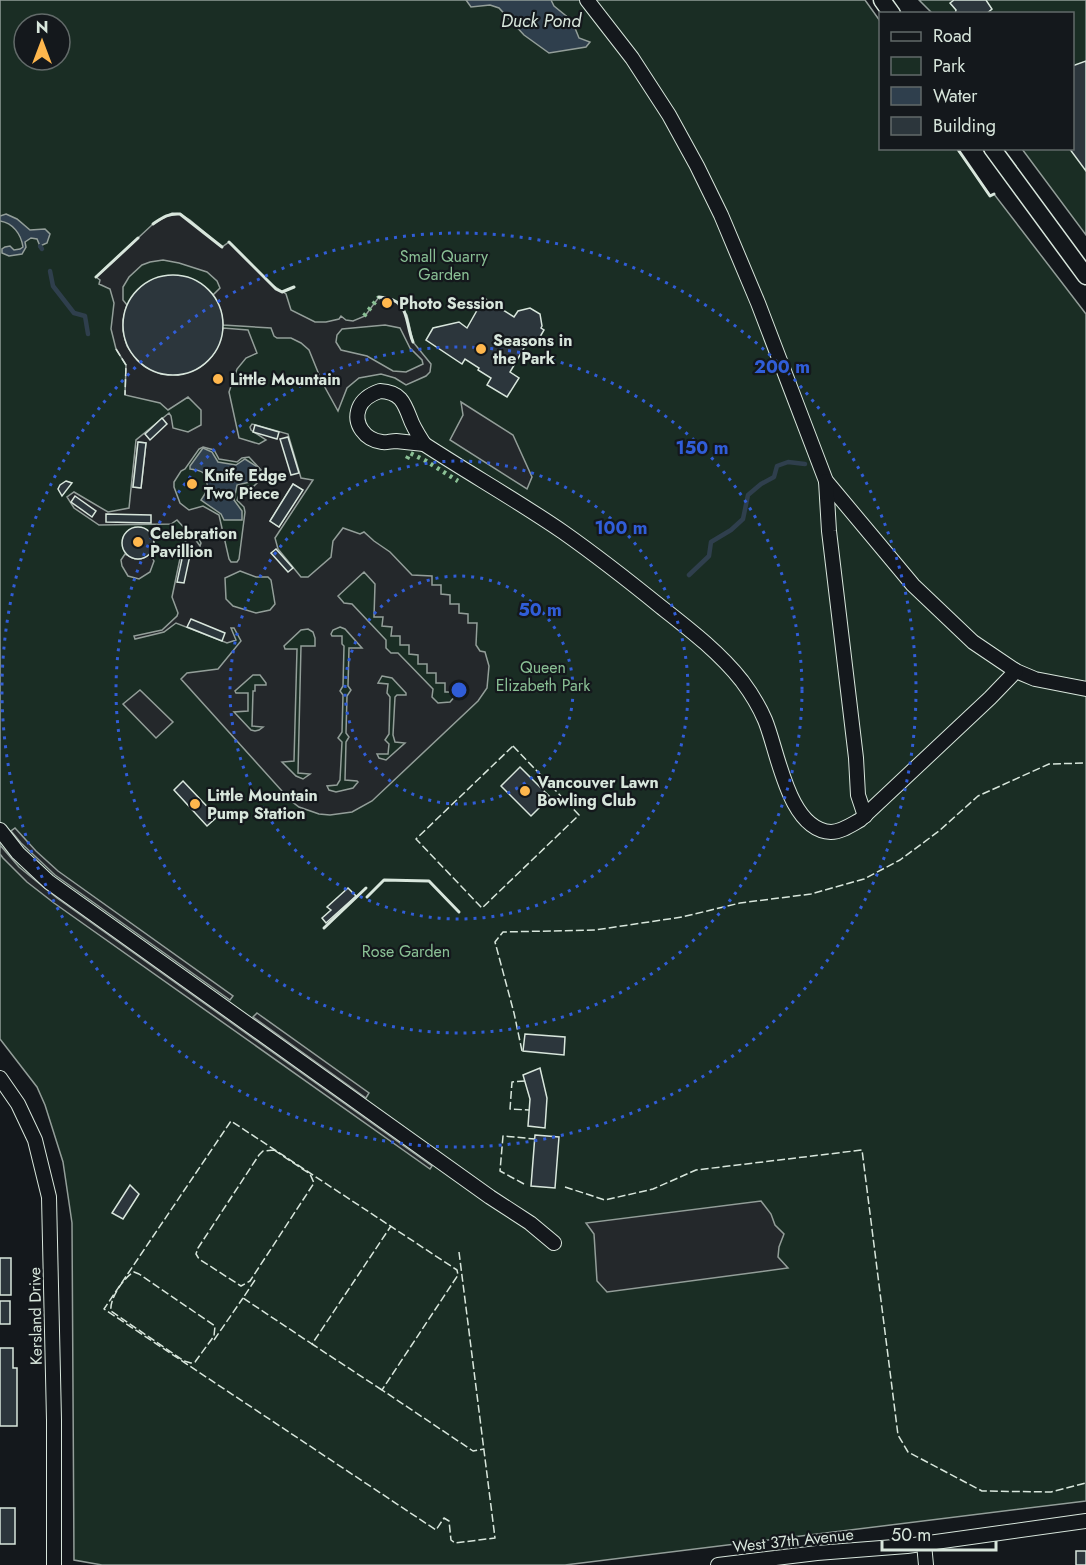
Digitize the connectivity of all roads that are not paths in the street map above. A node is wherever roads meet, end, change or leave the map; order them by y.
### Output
1 (587, 0) edge
2 (993, 150) edge
3 (1086, 276) edge
4 (424, 444) junction
5 (826, 481) junction
6 (1016, 671) junction
7 (1086, 689) edge
8 (865, 816) junction
9 (0, 830) edge
10 (0, 1078) edge
11 (555, 1243) dead end
12 (1086, 1521) edge
13 (924, 1544) junction
14 (54, 1565) edge
15 (718, 1565) edge
16 (926, 1565) edge

1 - 5 street
2 - 3 street
4 - 4 street
4 - 8 street
5 - 6 street
5 - 8 street
6 - 7 street
6 - 8 street
9 - 11 street
10 - 14 street, Kersland Drive
12 - 13 street, West 37th Avenue
13 - 15 street, West 37th Avenue
13 - 16 street

